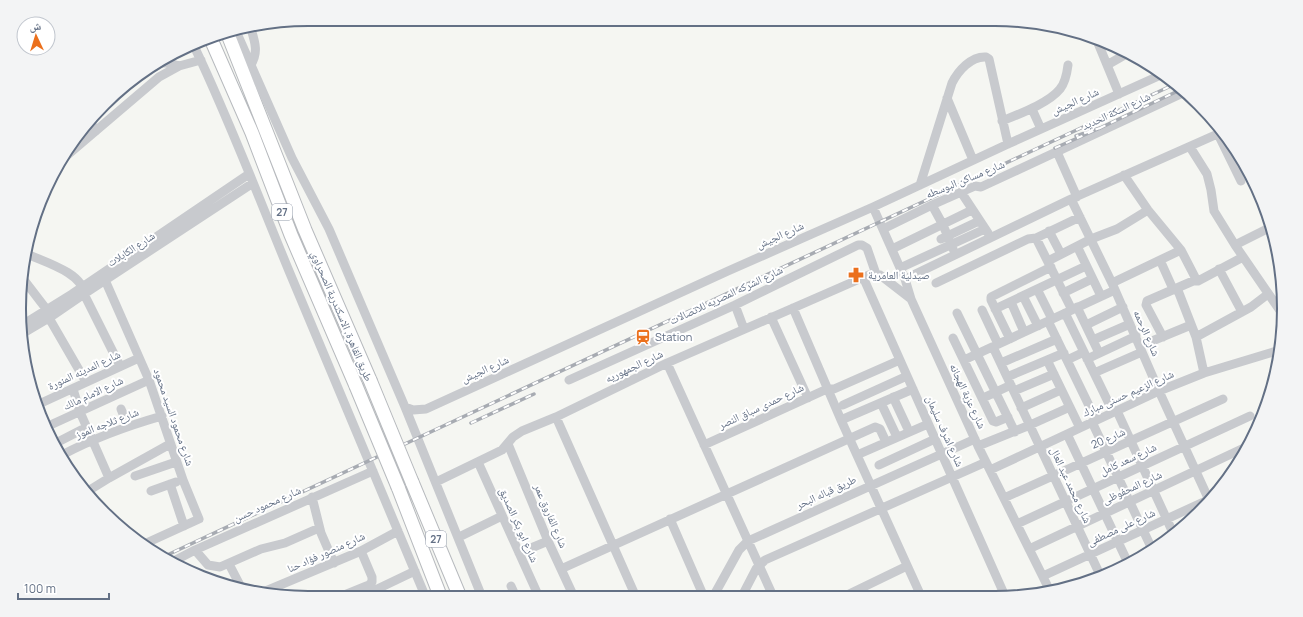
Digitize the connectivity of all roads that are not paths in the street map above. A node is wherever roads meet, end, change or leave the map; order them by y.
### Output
1 (252, 31) edge
2 (238, 35) edge
3 (229, 38) edge
4 (213, 43) edge
5 (1099, 46) edge
6 (196, 50) edge
7 (1122, 57) edge
8 (201, 60) junction
9 (169, 63) edge
10 (1068, 65) dead end
11 (1107, 65) junction
12 (179, 66) junction
13 (250, 66) junction
14 (1156, 77) edge
15 (1119, 94) junction
16 (1179, 95) edge
17 (947, 98) junction
18 (1032, 109) junction
19 (1002, 121) junction
20 (93, 126) edge
21 (1041, 129) junction
22 (96, 131) junction
23 (1217, 134) edge
24 (80, 142) edge
25 (1008, 144) junction
26 (1190, 147) junction
27 (1227, 149) edge
28 (1057, 152) junction
29 (973, 160) junction
30 (249, 174) junction
31 (1124, 175) junction
32 (1241, 181) dead end
33 (253, 183) junction
34 (920, 185) junction
35 (961, 192) junction
36 (1074, 198) junction
37 (932, 205) junction
38 (873, 207) junction
39 (207, 208) junction
40 (972, 210) junction
41 (1148, 210) junction
42 (1080, 217) junction
43 (943, 224) junction
44 (982, 225) junction
45 (883, 229) junction
46 (1049, 231) junction
47 (1266, 231) edge
48 (991, 238) junction
49 (1036, 238) junction
50 (1091, 239) junction
51 (947, 240) junction
52 (1235, 245) junction
53 (1076, 246) junction
54 (969, 248) junction
55 (892, 249) junction
56 (1181, 250) junction
57 (1061, 254) junction
58 (956, 255) junction
59 (31, 256) edge
60 (1243, 257) junction
61 (1160, 260) junction
62 (977, 263) junction
63 (1049, 264) junction
64 (1086, 266) junction
65 (900, 268) junction
66 (1219, 270) junction
67 (876, 274) junction
68 (863, 277) junction
69 (905, 279) junction
70 (1092, 279) junction
71 (105, 280) junction
72 (1057, 280) junction
73 (1197, 281) junction
74 (936, 283) dead end
75 (27, 285) edge
76 (1114, 286) junction
77 (1037, 289) junction
78 (1175, 289) junction
79 (83, 290) junction
80 (1063, 293) junction
81 (1268, 294) junction
82 (1023, 296) junction
83 (1101, 296) junction
84 (911, 299) junction
85 (1010, 302) junction
86 (735, 306) junction
87 (1277, 306) edge
88 (1123, 307) junction
89 (793, 308) junction
90 (996, 309) junction
91 (982, 310) dead end
92 (1071, 310) junction
93 (1242, 312) junction
94 (957, 313) dead end
95 (48, 314) junction
96 (771, 317) junction
97 (1050, 320) junction
98 (26, 323) edge
99 (1130, 324) junction
100 (1086, 325) junction
101 (1191, 325) junction
102 (1038, 326) junction
103 (744, 329) junction
104 (27, 330) edge
105 (1024, 332) junction
106 (1136, 336) junction
107 (1162, 337) junction
108 (1196, 337) junction
109 (953, 338) dead end
110 (1057, 338) junction
111 (1010, 339) junction
112 (1093, 340) junction
113 (996, 345) junction
114 (1141, 349) junction
115 (1099, 353) junction
116 (977, 354) junction
117 (1274, 354) edge
118 (1085, 355) junction
119 (1065, 356) junction
120 (139, 358) junction
121 (900, 360) junction
122 (964, 360) junction
123 (1047, 360) junction
124 (1001, 363) junction
125 (667, 364) junction
126 (120, 366) junction
127 (1204, 373) junction
128 (1054, 374) junction
129 (1094, 374) junction
130 (907, 376) junction
131 (149, 380) junction
132 (569, 380) dead end
133 (86, 382) junction
134 (1011, 385) junction
135 (72, 389) junction
136 (827, 389) junction
137 (913, 389) junction
138 (1061, 390) junction
139 (1159, 391) junction
140 (996, 392) junction
141 (893, 397) junction
142 (808, 398) junction
143 (983, 398) junction
144 (1223, 399) dead end
145 (42, 402) edge
146 (882, 403) junction
147 (843, 405) dead end
148 (405, 407) junction
149 (1070, 407) junction
150 (1021, 408) junction
151 (121, 409) dead end
152 (1115, 411) junction
153 (80, 412) junction
154 (162, 416) junction
155 (1250, 416) dead end
156 (556, 417) junction
157 (1008, 417) junction
158 (841, 420) junction
159 (1094, 421) junction
160 (1173, 422) junction
161 (928, 424) junction
162 (51, 425) edge
163 (1030, 425) junction
164 (128, 426) junction
165 (87, 427) junction
166 (907, 427) dead end
167 (1080, 428) junction
168 (1015, 432) junction
169 (1067, 434) junction
170 (897, 437) junction
171 (849, 438) junction
172 (935, 439) junction
173 (92, 440) junction
174 (59, 441) edge
175 (1131, 441) junction
176 (886, 442) junction
177 (977, 442) junction
178 (170, 444) junction
179 (508, 444) junction
180 (704, 445) junction
181 (1185, 446) junction
182 (1040, 447) junction
183 (1239, 451) edge
184 (1106, 452) junction
185 (66, 453) edge
186 (942, 453) junction
187 (857, 455) junction
188 (176, 462) junction
189 (478, 462) junction
190 (1081, 463) junction
191 (879, 465) dead end
192 (988, 466) junction
193 (1142, 466) junction
194 (373, 471) junction
195 (1196, 471) junction
196 (135, 476) dead end
197 (1053, 476) junction
198 (952, 477) junction
199 (1118, 477) junction
200 (109, 478) junction
201 (183, 480) junction
202 (436, 482) junction
203 (170, 484) junction
204 (870, 485) junction
205 (91, 489) edge
206 (1093, 489) junction
207 (1154, 490) junction
208 (151, 491) dead end
209 (727, 494) junction
210 (1207, 495) edge
211 (312, 497) junction
212 (1004, 498) junction
213 (1065, 502) junction
214 (1129, 502) junction
215 (1196, 506) edge
216 (881, 509) junction
217 (1104, 513) junction
218 (502, 516) junction
219 (670, 519) junction
220 (1167, 519) junction
221 (1017, 524) junction
222 (184, 526) junction
223 (1077, 526) junction
224 (319, 528) junction
225 (1171, 529) edge
226 (1142, 530) junction
227 (398, 531) junction
228 (458, 537) junction
229 (150, 541) edge
230 (548, 541) junction
231 (748, 541) junction
232 (1118, 541) junction
233 (1149, 544) edge
234 (612, 545) junction
235 (1029, 548) junction
236 (195, 550) junction
237 (361, 551) junction
238 (519, 554) junction
239 (1090, 554) junction
240 (1126, 558) edge
241 (178, 559) edge
242 (334, 563) junction
243 (229, 564) junction
244 (758, 565) junction
245 (907, 566) junction
246 (561, 569) junction
247 (415, 571) junction
248 (1098, 571) edge
249 (1043, 576) junction
250 (238, 582) edge
251 (511, 586) dead end
252 (1048, 586) edge
253 (281, 590) edge
254 (354, 591) edge
255 (373, 591) edge
256 (423, 591) edge
257 (438, 591) edge
258 (457, 591) edge
259 (480, 591) edge
260 (513, 591) edge
261 (536, 591) edge
262 (571, 591) edge
263 (633, 591) edge
264 (701, 591) edge
265 (716, 591) edge
266 (745, 591) edge
267 (770, 591) edge
268 (855, 591) edge
269 (919, 591) edge
270 (1003, 591) edge

1 - 13 street
2 - 13 street
3 - 258 highway, طريق القاهرة, الاسكندرية الصحراوي / 27, bridge
4 - 257 highway, طريق القاهرة, الاسكندرية الصحراوي / 27, bridge
5 - 11 street
6 - 8 street
7 - 11 street
8 - 12 street
8 - 30 street
9 - 12 street
10 - 18 street
11 - 15 street
12 - 22 street
13 - 148 street
14 - 15 street, شارع الجيش
15 - 21 street, شارع الجيش
16 - 28 street, شارع السكة الحديد
17 - 19 street
17 - 29 street
17 - 34 street
18 - 19 street
18 - 21 street
19 - 25 street
20 - 22 street
21 - 25 street, شارع الجيش
22 - 24 street
23 - 26 street
25 - 29 street, شارع الجيش
26 - 31 street
26 - 52 street
27 - 32 street
28 - 35 street, شارع مساكن البوسطه
28 - 36 street, شارع الرحمه
29 - 34 street, شارع الجيش
30 - 33 street
30 - 39 street, شارع الكابلات
31 - 36 street
31 - 41 street
33 - 39 street, شارع الكابلات
33 - 194 street
34 - 38 street, شارع الجيش
35 - 37 street, شارع مساكن البوسطه
35 - 40 street
36 - 42 street, شارع الرحمه
36 - 48 street
37 - 43 street
37 - 45 street, شارع مساكن البوسطه
38 - 45 street, شارع عزبة الهجانه
38 - 148 street, شارع الجيش
39 - 71 street, شارع الكابلات
39 - 79 street, شارع الكابلات
40 - 43 street
40 - 44 street
41 - 50 street
41 - 56 street
42 - 46 street
42 - 50 street, شارع الرحمه
43 - 51 street
43 - 55 street
44 - 48 street
44 - 51 street
45 - 55 street, شارع عزبة الهجانه
46 - 49 street
46 - 57 street
47 - 52 street
48 - 54 street
49 - 62 street
49 - 63 street
50 - 53 street
50 - 76 street, شارع الرحمه
51 - 58 street
51 - 65 street
52 - 60 street
53 - 57 street
53 - 64 street
54 - 58 street
54 - 62 street
55 - 65 street, شارع عزبة الهجانه
56 - 61 street
56 - 73 street
57 - 63 street
58 - 69 street
59 - 79 street
60 - 66 street
60 - 81 street
61 - 76 street
61 - 78 street
62 - 74 street
63 - 72 street
63 - 90 street
64 - 70 street
64 - 72 street
65 - 69 street, شارع عزبة الهجانه
66 - 73 street
66 - 93 street
67 - 68 street, شارع الجمهوريه
67 - 84 street
67 - 86 street, شارع الشركه المصريه للاتصالات
68 - 89 street, شارع الجمهوريه
68 - 121 street, شارع اشرف سليمان
69 - 84 street, شارع عزبة الهجانه
70 - 80 street
70 - 83 street
71 - 79 street, شارع الكابلات
71 - 120 street, شارع محمود السيد محمود
72 - 77 street
72 - 80 street
73 - 78 street
75 - 95 street
76 - 83 street
76 - 88 street, شارع الرحمه
77 - 82 street
77 - 97 street
78 - 101 street
78 - 107 street
79 - 95 street, شارع الكابلات
79 - 126 street
80 - 92 street
81 - 87 street
81 - 93 street
82 - 85 street
82 - 102 street
83 - 92 street
84 - 177 street, شارع عزبة الهجانه
85 - 90 street
85 - 105 street
86 - 103 street
86 - 132 street, شارع الشركه المصريه للاتصالات
88 - 99 street, شارع الرحمه
88 - 100 street
89 - 96 street, شارع الجمهوريه
89 - 136 street
90 - 111 street
91 - 113 street, شارع محمد عبد العال
92 - 97 street
92 - 100 street
92 - 118 street
93 - 108 street
94 - 116 street
95 - 98 street, شارع الكابلات
95 - 104 street, شارع الكابلات
95 - 133 street
96 - 103 street, شارع الجمهوريه
96 - 142 street
97 - 102 street
97 - 110 street
99 - 106 street, شارع الرحمه
99 - 112 street
100 - 112 street
101 - 107 street
101 - 108 street
102 - 105 street
103 - 125 street, شارع الجمهوريه
105 - 111 street
106 - 114 street, شارع الرحمه
106 - 115 street
107 - 114 street
108 - 127 street
109 - 122 street
110 - 119 street
110 - 124 street
111 - 113 street
112 - 115 street
113 - 116 street
113 - 124 street, شارع محمد عبد العال
114 - 129 street
114 - 139 street, شارع الرحمه
115 - 118 street
116 - 122 street
116 - 140 street
117 - 127 street, شارع الزعيم حسنى مبارك
118 - 119 street
118 - 129 street
119 - 123 street
119 - 159 street
120 - 126 street, شارع المدينه المنورة
120 - 131 street, شارع محمود السيد محمود
121 - 130 street, شارع اشرف سليمان
121 - 136 street, شارع حمدى سباق النصر
122 - 143 street
123 - 128 street
123 - 134 street
124 - 134 street, شارع محمد عبد العال
125 - 156 street, شارع الجمهوريه
125 - 180 street
126 - 133 street, شارع المدينه المنورة
127 - 139 street, شارع الزعيم حسنى مبارك
128 - 134 street
128 - 138 street
129 - 152 street
130 - 137 street, شارع اشرف سليمان
130 - 147 street
131 - 153 street, شارع الامام مالك
131 - 154 street, شارع محمود السيد محمود
133 - 135 street, شارع المدينه المنورة
134 - 140 street
134 - 150 street, شارع محمد عبد العال
135 - 145 street, شارع المدينه المنورة
135 - 153 street
136 - 142 street, شارع حمدى سباق النصر
136 - 158 street
137 - 141 street
137 - 161 street, شارع اشرف سليمان
138 - 149 street
138 - 150 street
139 - 152 street, شارع الزعيم حسنى مبارك
139 - 160 street, شارع الرحمه
140 - 143 street
140 - 157 street
141 - 146 street
141 - 166 street
142 - 180 street, شارع حمدى سباق النصر
143 - 157 street
144 - 160 street, شارع 20
146 - 158 street
146 - 170 street
148 - 202 street
149 - 163 street, طريق قباله البحر
149 - 167 street
150 - 163 street, شارع محمد عبد العال
151 - 164 street
152 - 159 street, شارع الزعيم حسنى مبارك
152 - 175 street
153 - 162 street, شارع الامام مالك
153 - 165 street
154 - 164 street, شارع ثلاجه الموز
154 - 178 street, شارع محمود السيد محمود
155 - 181 street, شارع سعد كامل
156 - 179 street, شارع الجمهوريه
156 - 234 street
157 - 168 street
158 - 171 street
159 - 167 street, شارع الزعيم حسنى مبارك
159 - 184 street
160 - 175 street, شارع 20
160 - 181 street, شارع الرحمه
161 - 170 street
161 - 172 street, شارع اشرف سليمان
163 - 168 street, طريق قباله البحر
163 - 182 street, شارع محمد عبد العال
164 - 173 street, شارع ثلاجه الموز
165 - 173 street
165 - 174 street
167 - 169 street, شارع الزعيم حسنى مبارك
168 - 177 street, طريق قباله البحر
169 - 182 street, شارع الزعيم حسنى مبارك
169 - 190 street
170 - 176 street
171 - 176 street
171 - 187 street
171 - 209 street
172 - 186 street, شارع اشرف سليمان
172 - 191 street
173 - 185 street, شارع ثلاجه الموز
173 - 200 street
175 - 184 street, شارع 20
175 - 193 street
176 - 187 street
177 - 186 street, طريق قباله البحر
177 - 192 street, شارع عزبة الهجانه
178 - 188 street, شارع محمود السيد محمود
178 - 200 street
179 - 189 street, شارع الجمهوريه
179 - 230 street, شارع الفاروق عمر
180 - 209 street
181 - 193 street, شارع سعد كامل
181 - 195 street, شارع الرحمه
182 - 192 street, شارع الزعيم حسنى مبارك
182 - 197 street, شارع محمد عبد العال
183 - 195 street, شارع المحفوظى
184 - 190 street, شارع 20
184 - 199 street
186 - 198 street, شارع اشرف سليمان
186 - 204 street, طريق قباله البحر
187 - 204 street
188 - 196 street
188 - 201 street, شارع محمود السيد محمود
189 - 202 street, شارع الجمهوريه
189 - 218 street, شارع ابو بكر الصديق
190 - 197 street, شارع 20
190 - 206 street
192 - 198 street
192 - 212 street, شارع عزبة الهجانه
193 - 199 street, شارع سعد كامل
193 - 207 street
194 - 211 street, شارع محمود حسن
194 - 227 street
195 - 207 street, شارع المحفوظى
195 - 210 street, شارع الرحمه
197 - 212 street, شارع 20
197 - 213 street, شارع محمد عبد العال
198 - 216 street
198 - 270 street, شارع اشرف سليمان
199 - 206 street, شارع سعد كامل
199 - 214 street
200 - 205 street
201 - 203 street
201 - 222 street, شارع محمود السيد محمود
202 - 228 street
203 - 208 street
203 - 222 street
204 - 216 street
204 - 231 street, طريق قباله البحر
206 - 213 street, شارع سعد كامل
206 - 217 street
207 - 214 street, شارع المحفوظى
207 - 220 street
209 - 219 street
209 - 231 street
211 - 224 street
211 - 236 street, شارع محمود حسن
212 - 221 street, شارع عزبة الهجانه
213 - 221 street, شارع سعد كامل
213 - 223 street, شارع محمد عبد العال
214 - 217 street, شارع المحفوظى
214 - 226 street
215 - 220 street, شارع على مصطفى
216 - 244 street
216 - 245 street
217 - 223 street, شارع المحفوظى
217 - 232 street
218 - 228 street
218 - 238 street, شارع ابو بكر الصديق
219 - 234 street
219 - 264 street
220 - 225 street
220 - 226 street, شارع على مصطفى
221 - 235 street, شارع عزبة الهجانه
222 - 229 street
223 - 235 street, شارع المحفوظى
223 - 239 street, شارع محمد عبد العال
224 - 242 street
224 - 243 street
226 - 232 street, شارع على مصطفى
226 - 233 street
227 - 237 street, شارع منصور فؤاد حنا
227 - 247 street
228 - 259 street
230 - 238 street
230 - 246 street, شارع الفاروق عمر
231 - 244 street
231 - 265 street, طريق قباله البحر
232 - 239 street, شارع على مصطفى
232 - 240 street
234 - 246 street
234 - 263 street
235 - 249 street, شارع عزبة الهجانه
236 - 241 street, شارع محمود حسن
236 - 243 street
237 - 242 street, شارع منصور فؤاد حنا
237 - 254 street
238 - 261 street, شارع ابو بكر الصديق
239 - 248 street, شارع محمد عبد العال
239 - 249 street, شارع على مصطفى
242 - 253 street, شارع منصور فؤاد حنا
243 - 250 street
244 - 266 street
244 - 267 street
245 - 268 street
245 - 269 street
246 - 262 street, شارع الفاروق عمر
247 - 255 street
247 - 256 street
249 - 252 street, شارع عزبة الهجانه
251 - 260 street

